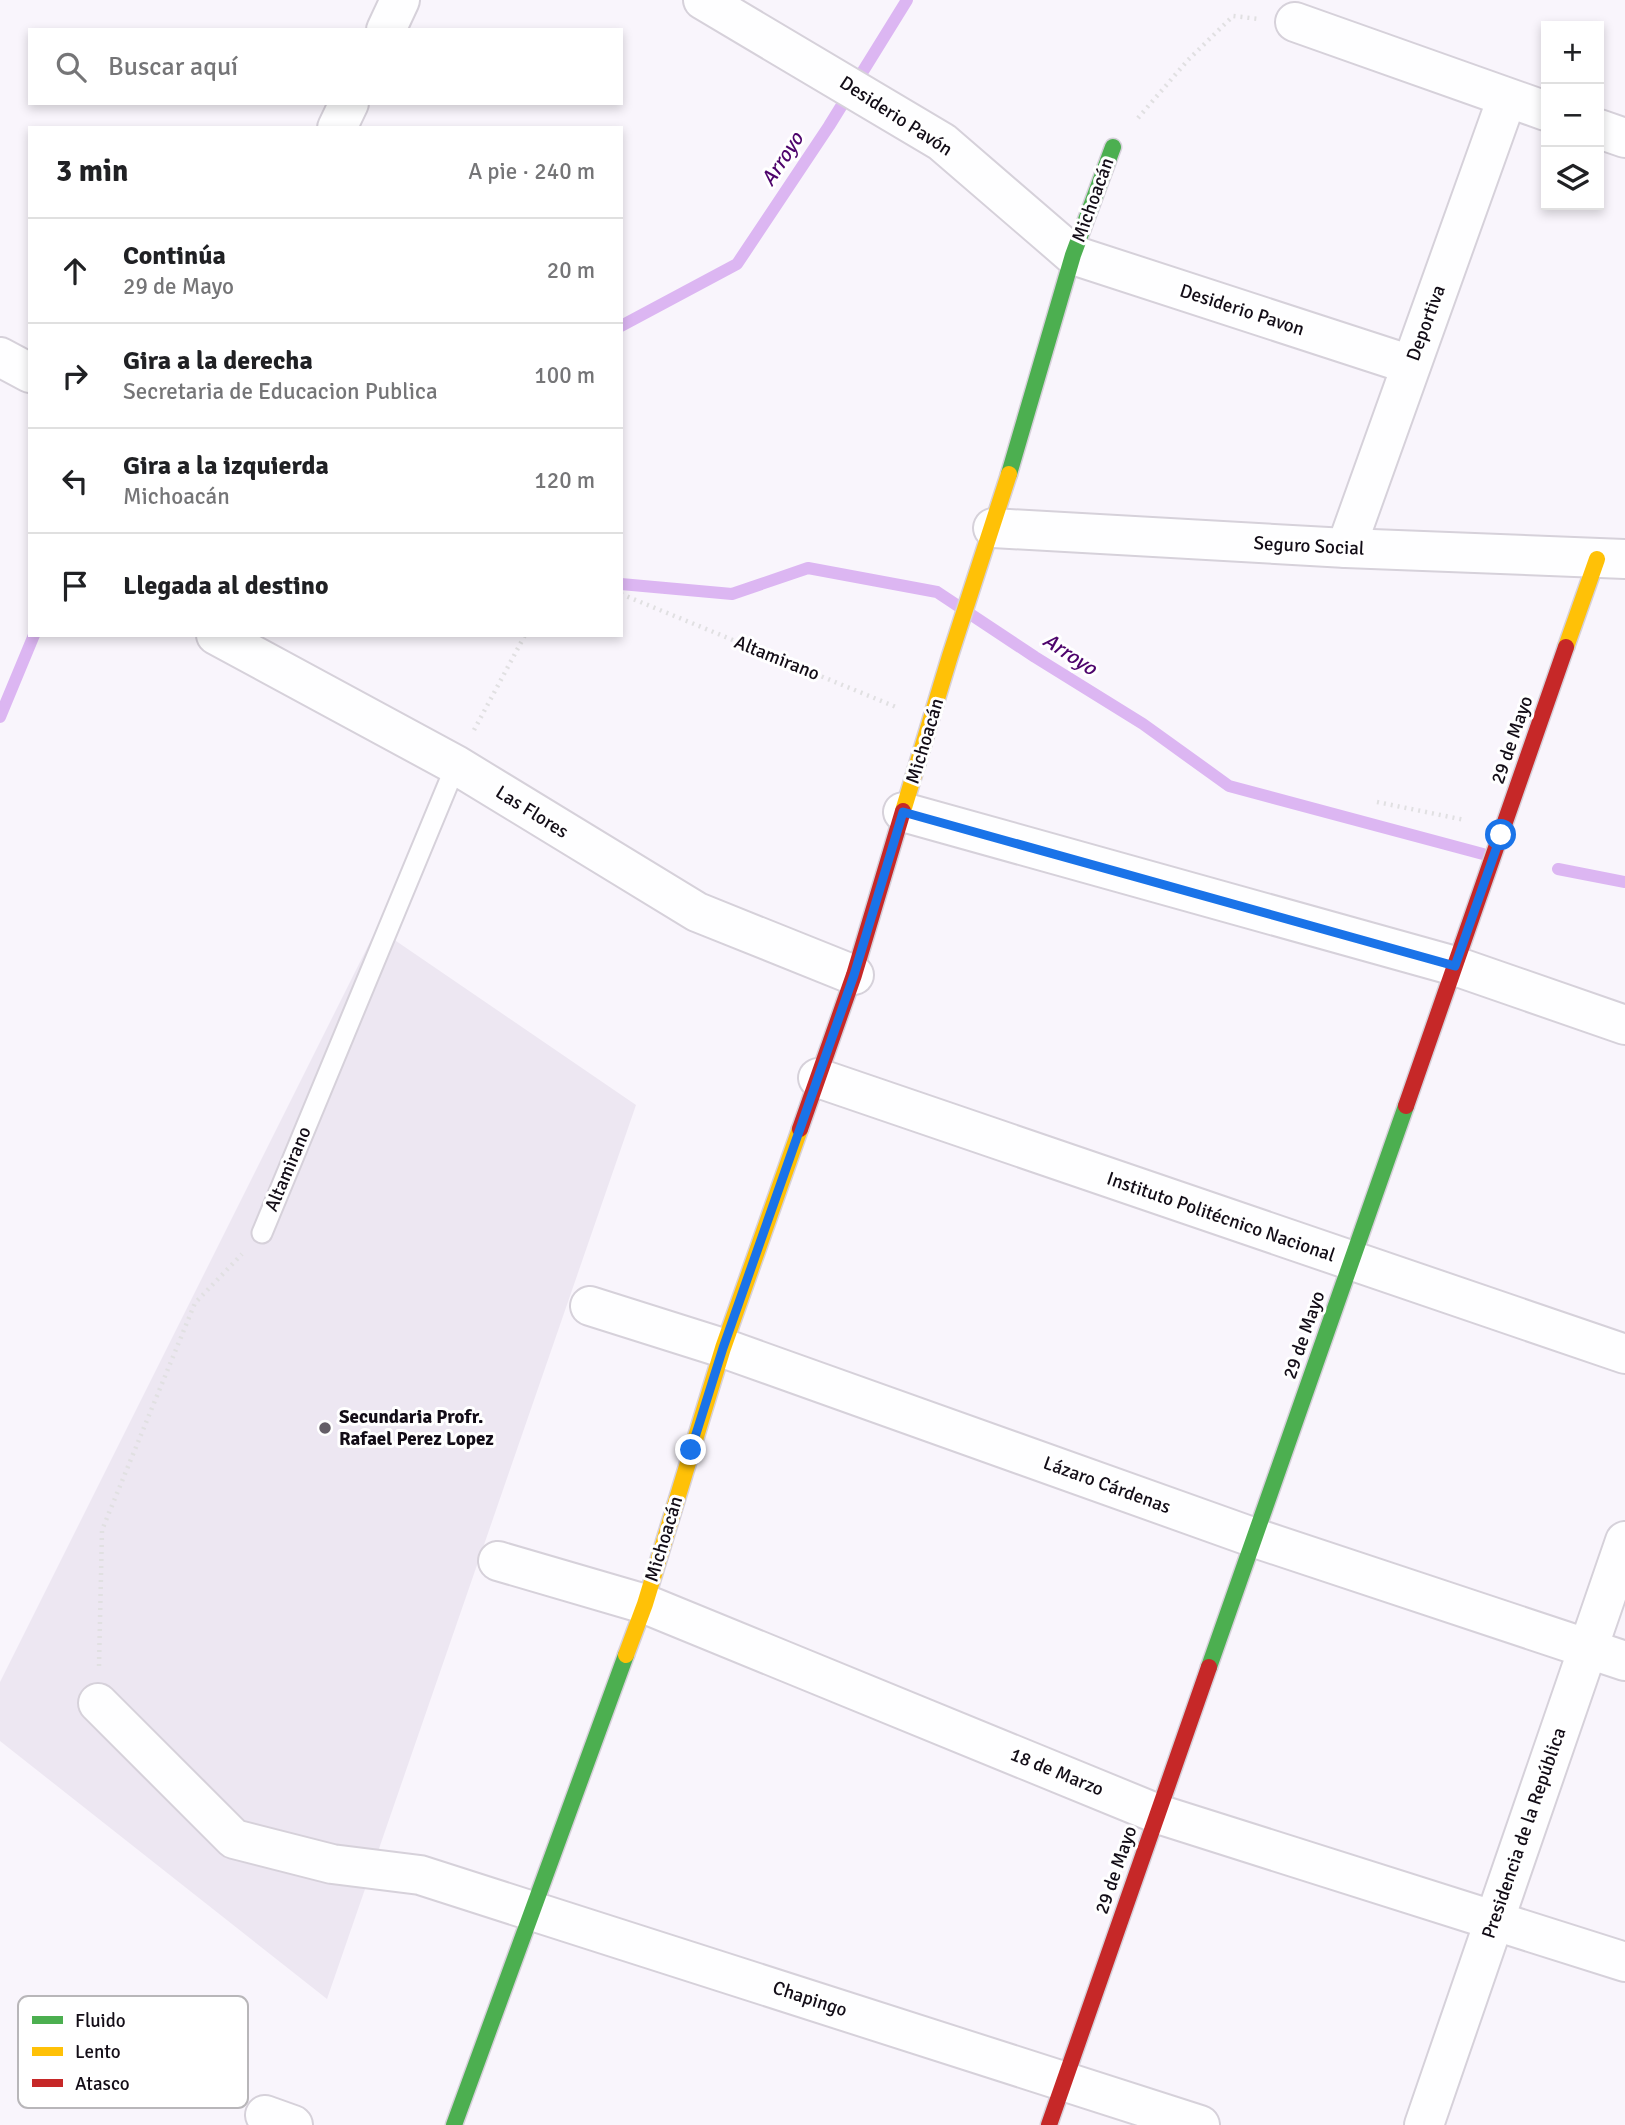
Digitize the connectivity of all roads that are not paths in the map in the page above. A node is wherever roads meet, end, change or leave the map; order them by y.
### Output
1 (400, 0) edge
2 (703, 0) edge
3 (1295, 22) road end
4 (387, 28) edge
5 (1507, 98) junction
6 (348, 105) edge
7 (1541, 109) edge
8 (338, 126) edge
9 (1604, 131) edge
10 (1625, 138) edge
11 (1113, 148) road end
12 (1073, 255) junction
13 (0, 356) edge
14 (1411, 365) junction
15 (28, 372) edge
16 (993, 528) junction
17 (1346, 548) junction
18 (1611, 559) edge
19 (220, 637) edge
20 (456, 765) junction
21 (903, 812) junction
22 (1458, 957) junction
23 (854, 975) junction
24 (1625, 1025) edge
25 (818, 1078) junction
26 (262, 1233) road end
27 (1351, 1262) junction
28 (590, 1306) dead end
29 (723, 1348) junction
30 (1625, 1354) edge
31 (1255, 1538) junction
32 (1625, 1541) edge
33 (498, 1561) dead end
34 (645, 1604) junction
35 (1588, 1648) junction
36 (1625, 1661) edge
37 (98, 1703) road end
38 (1158, 1814) junction
39 (534, 1910) junction
40 (1494, 1920) junction
41 (1625, 1962) edge
42 (1064, 2082) junction
43 (454, 2125) edge
44 (1049, 2125) edge
45 (1200, 2125) edge
46 (1424, 2125) edge

1 - 4 street
2 - 12 street, Desiderio Pavón
3 - 5 street
5 - 7 street
5 - 14 street, Deportiva
6 - 8 street
9 - 10 street
11 - 12 street, Michoacán
12 - 14 street, Desiderio Pavon
12 - 16 street, Michoacán
13 - 15 street
14 - 17 street, Deportiva
16 - 17 street, Seguro Social
16 - 21 street, Michoacán
17 - 18 street, Seguro Social
18 - 22 street, 29 de Mayo
19 - 20 street, Las Flores
20 - 23 street, Las Flores
20 - 26 lane, Altamirano
21 - 22 street
21 - 23 street, Michoacán
22 - 24 street
22 - 27 street, 29 de Mayo
23 - 25 street, Michoacán
25 - 27 street, Instituto Politécnico Nacional
25 - 29 street, Michoacán
27 - 30 street, Instituto Politécnico Nacional
27 - 31 street, 29 de Mayo
28 - 29 street, Lázaro Cárdenas
29 - 31 street, Lázaro Cárdenas
29 - 34 street, Michoacán
31 - 35 street, Lázaro Cárdenas
31 - 38 street, 29 de Mayo
32 - 35 street, Presidencia de la República
33 - 34 street, 18 de Marzo
34 - 38 street, 18 de Marzo
34 - 39 street, Michoacán
35 - 36 street, Lázaro Cárdenas
35 - 40 street, Presidencia de la República
37 - 39 street, Chapingo
38 - 40 street, 18 de Marzo
38 - 42 street, 29 de Mayo
39 - 42 street, Chapingo
39 - 43 street, Michoacán
40 - 41 street, 18 de Marzo
40 - 46 street, Presidencia de la República
42 - 44 street, 29 de Mayo
42 - 45 street, Chapingo

